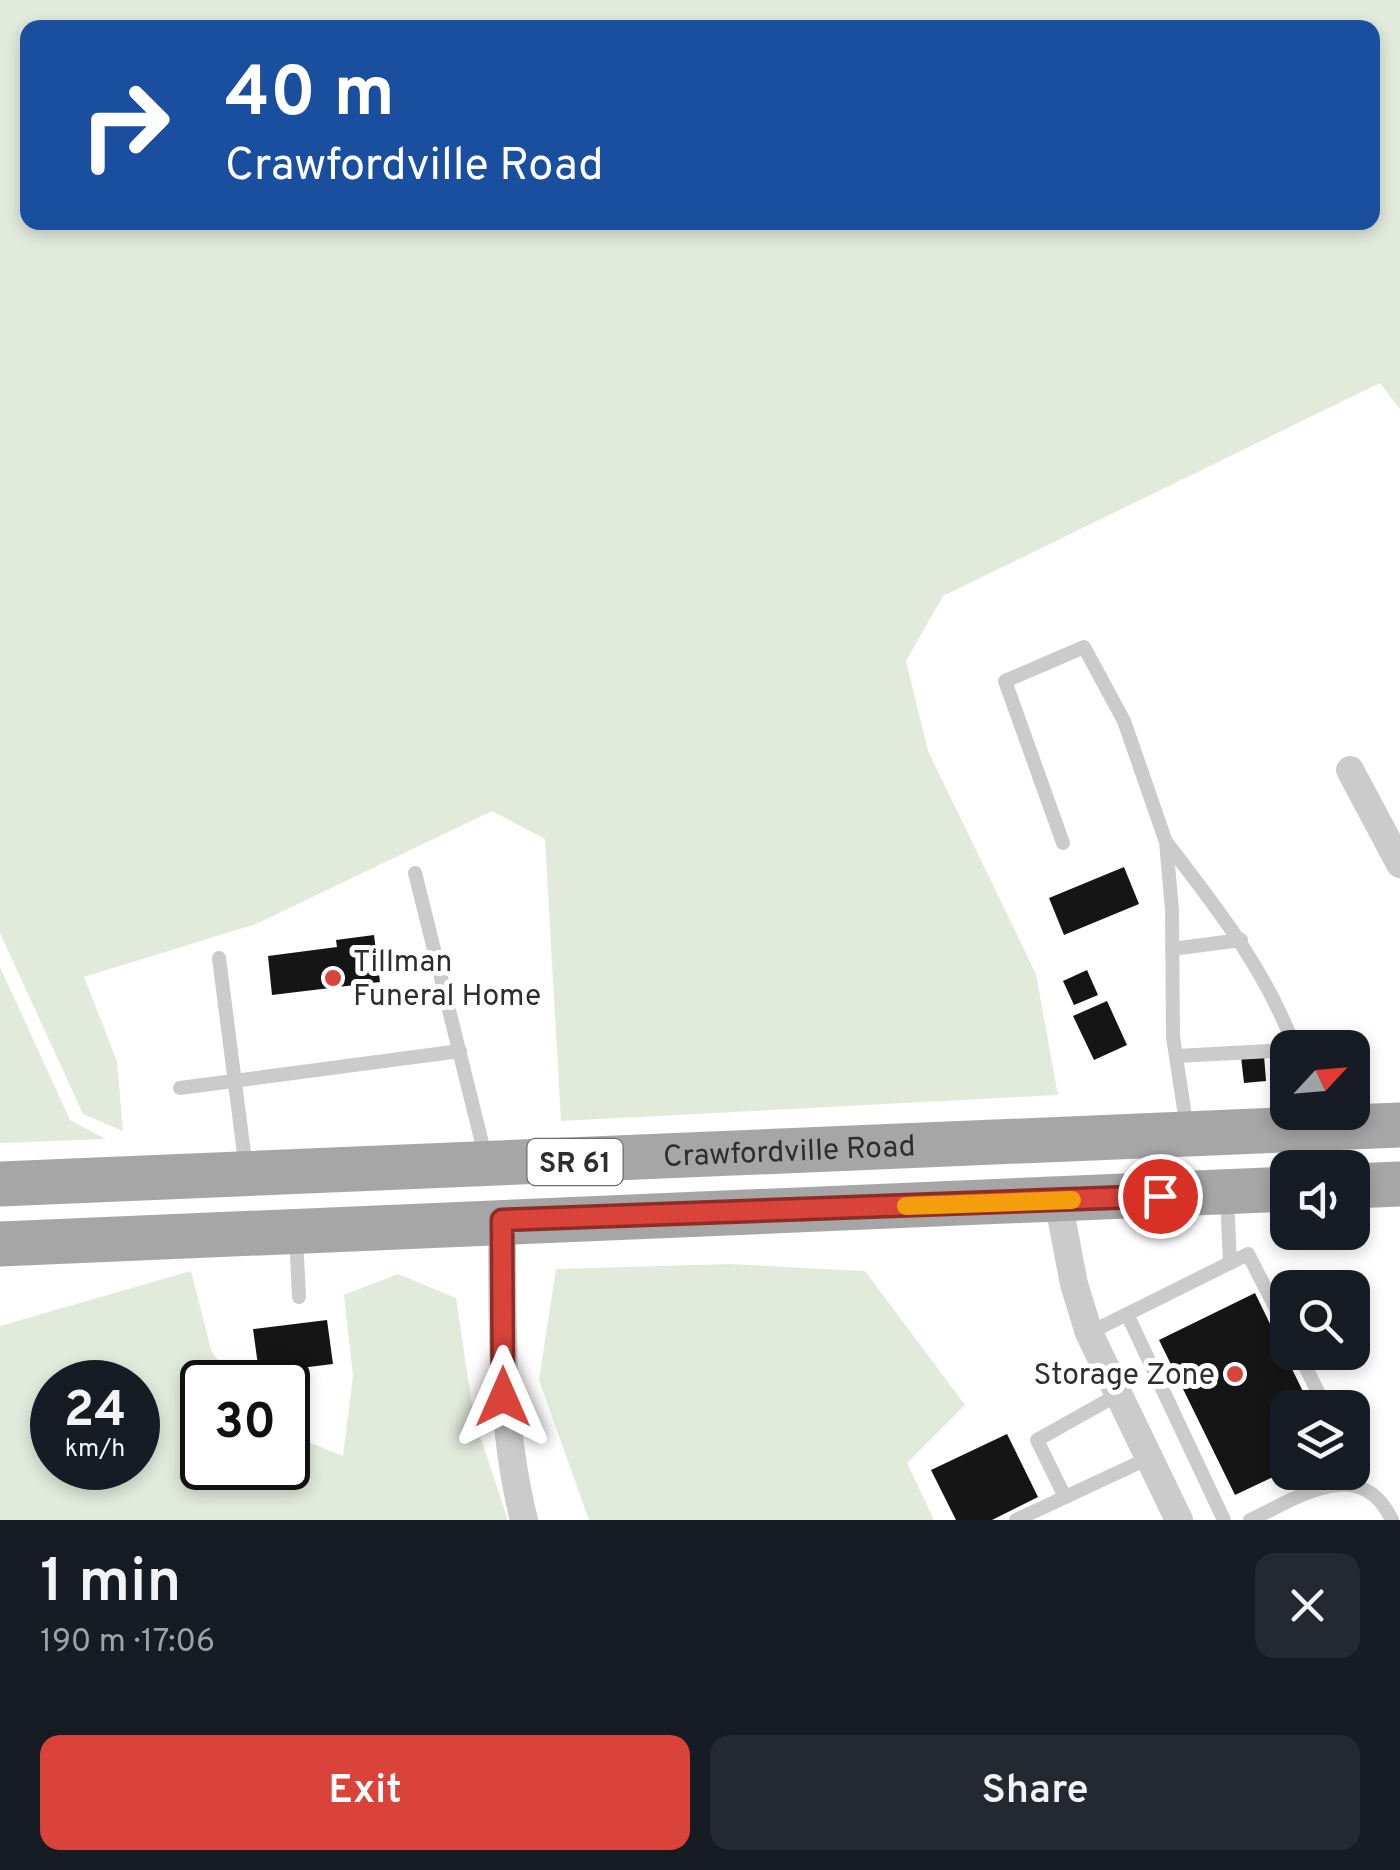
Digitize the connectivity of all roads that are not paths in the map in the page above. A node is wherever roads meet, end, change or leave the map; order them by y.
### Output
1 (1350, 770) dead end
2 (1166, 842) junction
3 (1063, 843) dead end
4 (1400, 864) edge
5 (415, 872) dead end
6 (1242, 940) junction
7 (1172, 949) junction
8 (219, 958) dead end
9 (1286, 1030) edge
10 (1270, 1049) edge
11 (460, 1051) junction
12 (1177, 1056) junction
13 (234, 1081) junction
14 (180, 1088) dead end
15 (1370, 1123) edge
16 (1270, 1125) edge
17 (1400, 1125) edge
18 (1168, 1136) junction
19 (986, 1145) junction
20 (487, 1165) junction
21 (246, 1175) junction
22 (0, 1184) edge
23 (1400, 1184) edge
24 (1370, 1185) edge
25 (1270, 1191) edge
26 (1227, 1192) junction
27 (1058, 1200) junction
28 (502, 1220) junction
29 (296, 1230) junction
30 (0, 1244) edge
31 (1230, 1263) junction
32 (299, 1297) dead end
33 (1270, 1297) edge
34 (1127, 1314) junction
35 (1089, 1333) junction
36 (1118, 1394) junction
37 (1149, 1458) junction
38 (1065, 1497) junction
39 (1276, 1514) edge
40 (524, 1520) edge
41 (1016, 1520) edge
42 (1179, 1520) edge
43 (1224, 1520) edge
44 (1250, 1520) edge
45 (1392, 1520) edge

1 - 4 street
2 - 3 lane
2 - 6 lane
2 - 7 lane
5 - 11 lane
6 - 7 lane
6 - 9 lane
7 - 12 lane
8 - 13 lane
10 - 12 lane
11 - 13 lane
11 - 20 lane
12 - 18 lane
13 - 14 lane
13 - 21 lane
15 - 17 main road, Crawfordville Road / SR 61
16 - 18 main road, Crawfordville Road / SR 61
18 - 19 main road, Crawfordville Road / SR 61
18 - 27 main road
19 - 20 main road, Crawfordville Road / SR 61
19 - 27 main road
20 - 21 main road, Crawfordville Road / SR 61
21 - 22 main road, Crawfordville Road / SR 61
23 - 24 main road
25 - 26 main road, Crawfordville Road / SR 61
26 - 27 main road, Crawfordville Road / SR 61
26 - 31 lane
27 - 28 main road, Crawfordville Road / SR 61
27 - 35 street
28 - 29 main road, Crawfordville Road / SR 61
28 - 40 street
29 - 30 main road, Crawfordville Road / SR 61
29 - 32 lane
31 - 33 lane
31 - 34 lane
34 - 35 lane
34 - 43 lane
35 - 36 street
36 - 37 street
36 - 38 lane
37 - 38 lane
37 - 42 street
38 - 41 lane
39 - 44 lane
39 - 45 lane

